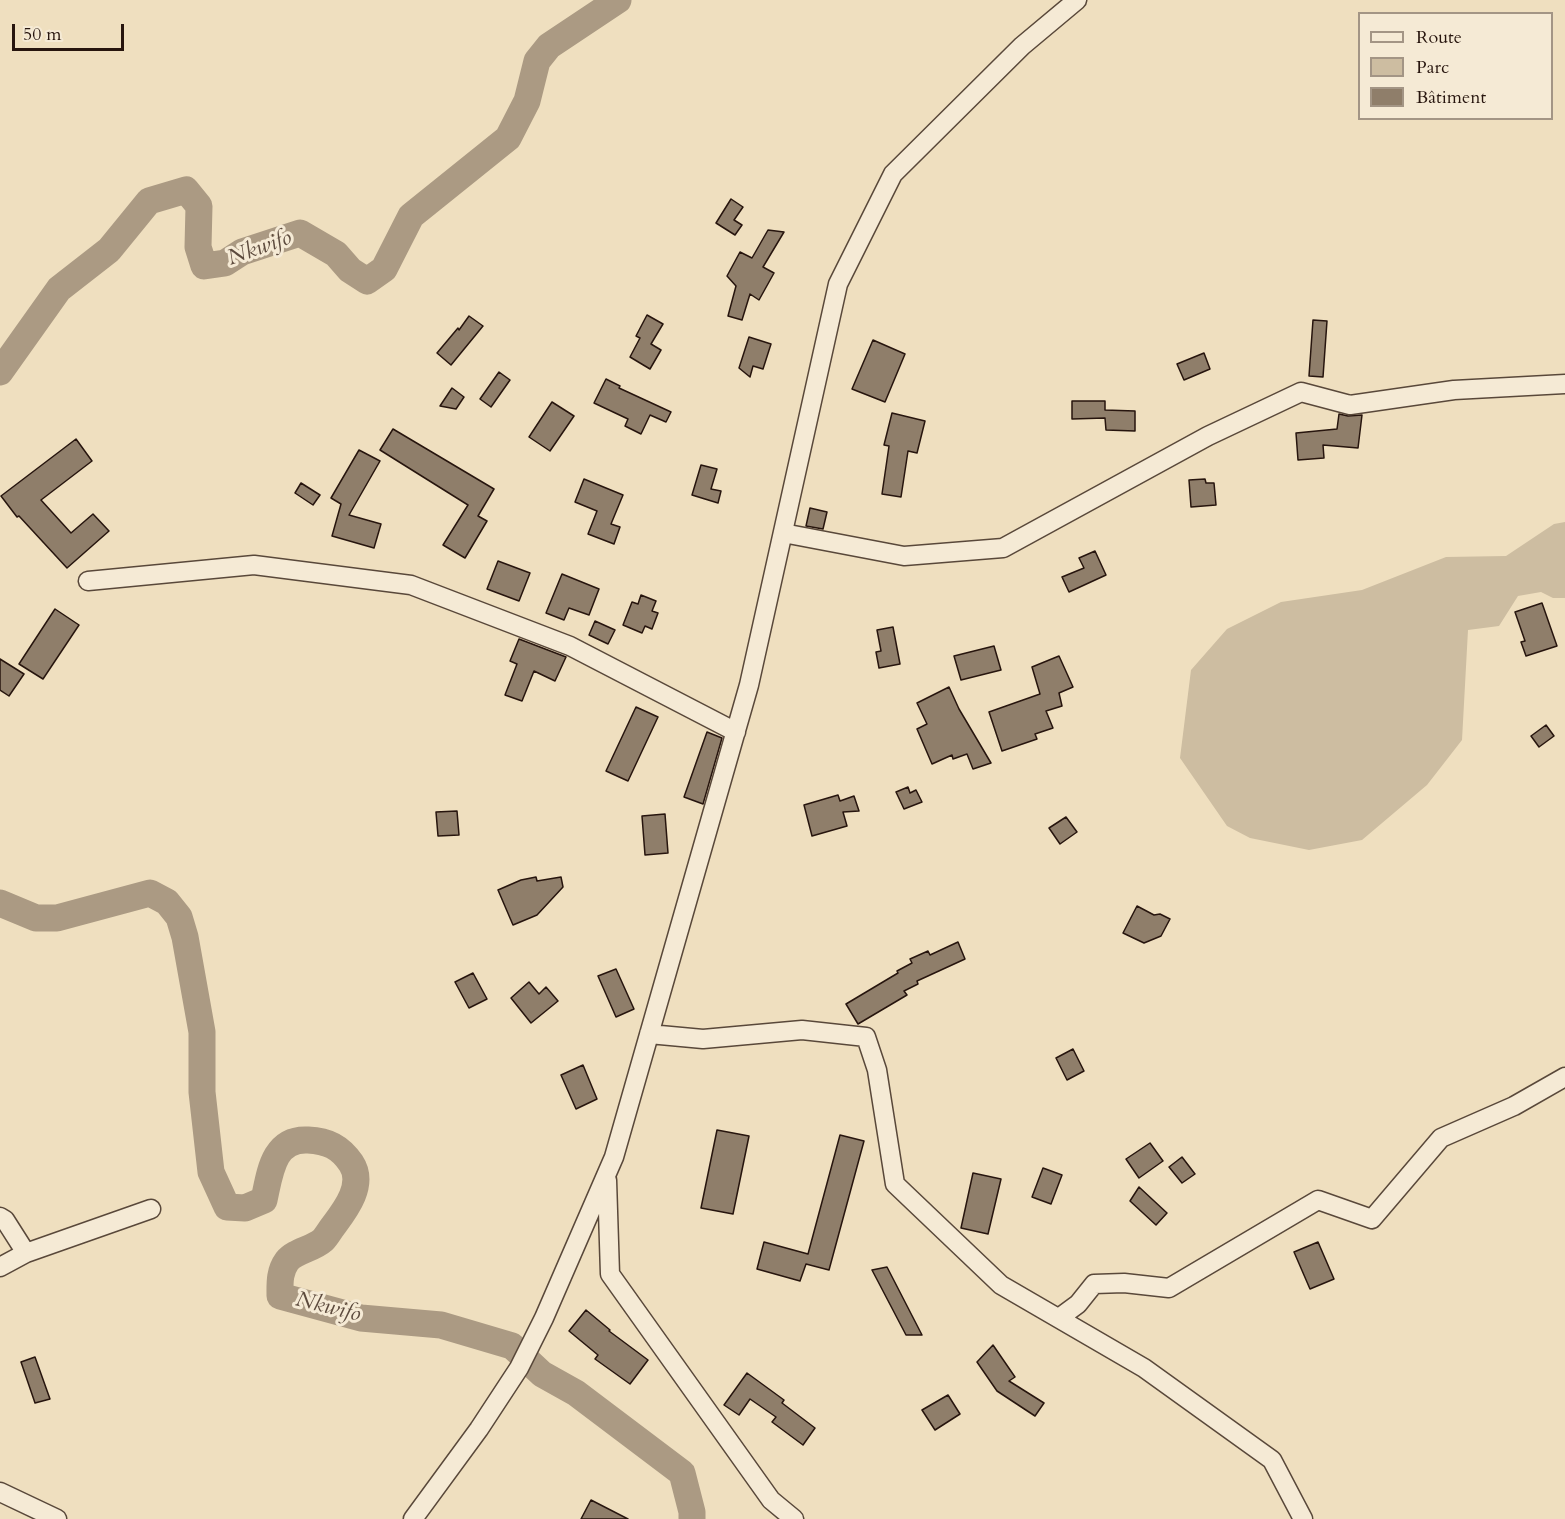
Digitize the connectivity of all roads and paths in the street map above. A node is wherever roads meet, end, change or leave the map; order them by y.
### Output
1 (1077, 0) edge
2 (1565, 384) edge
3 (783, 533) junction
4 (88, 581) dead end
5 (736, 732) junction
6 (649, 1034) junction
7 (1565, 1077) edge
8 (606, 1175) junction
9 (151, 1209) dead end
10 (0, 1217) edge
11 (26, 1253) junction
12 (0, 1267) edge
13 (1059, 1318) junction
14 (0, 1492) edge
15 (57, 1519) edge
16 (413, 1519) edge
17 (794, 1519) edge
18 (1303, 1519) edge

1 - 3 street
2 - 3 street
3 - 5 street
4 - 5 street
5 - 6 street
6 - 8 street
6 - 13 street
7 - 13 street
8 - 16 street
8 - 17 street
9 - 11 street
10 - 11 street
11 - 12 street
13 - 18 street
14 - 15 street

